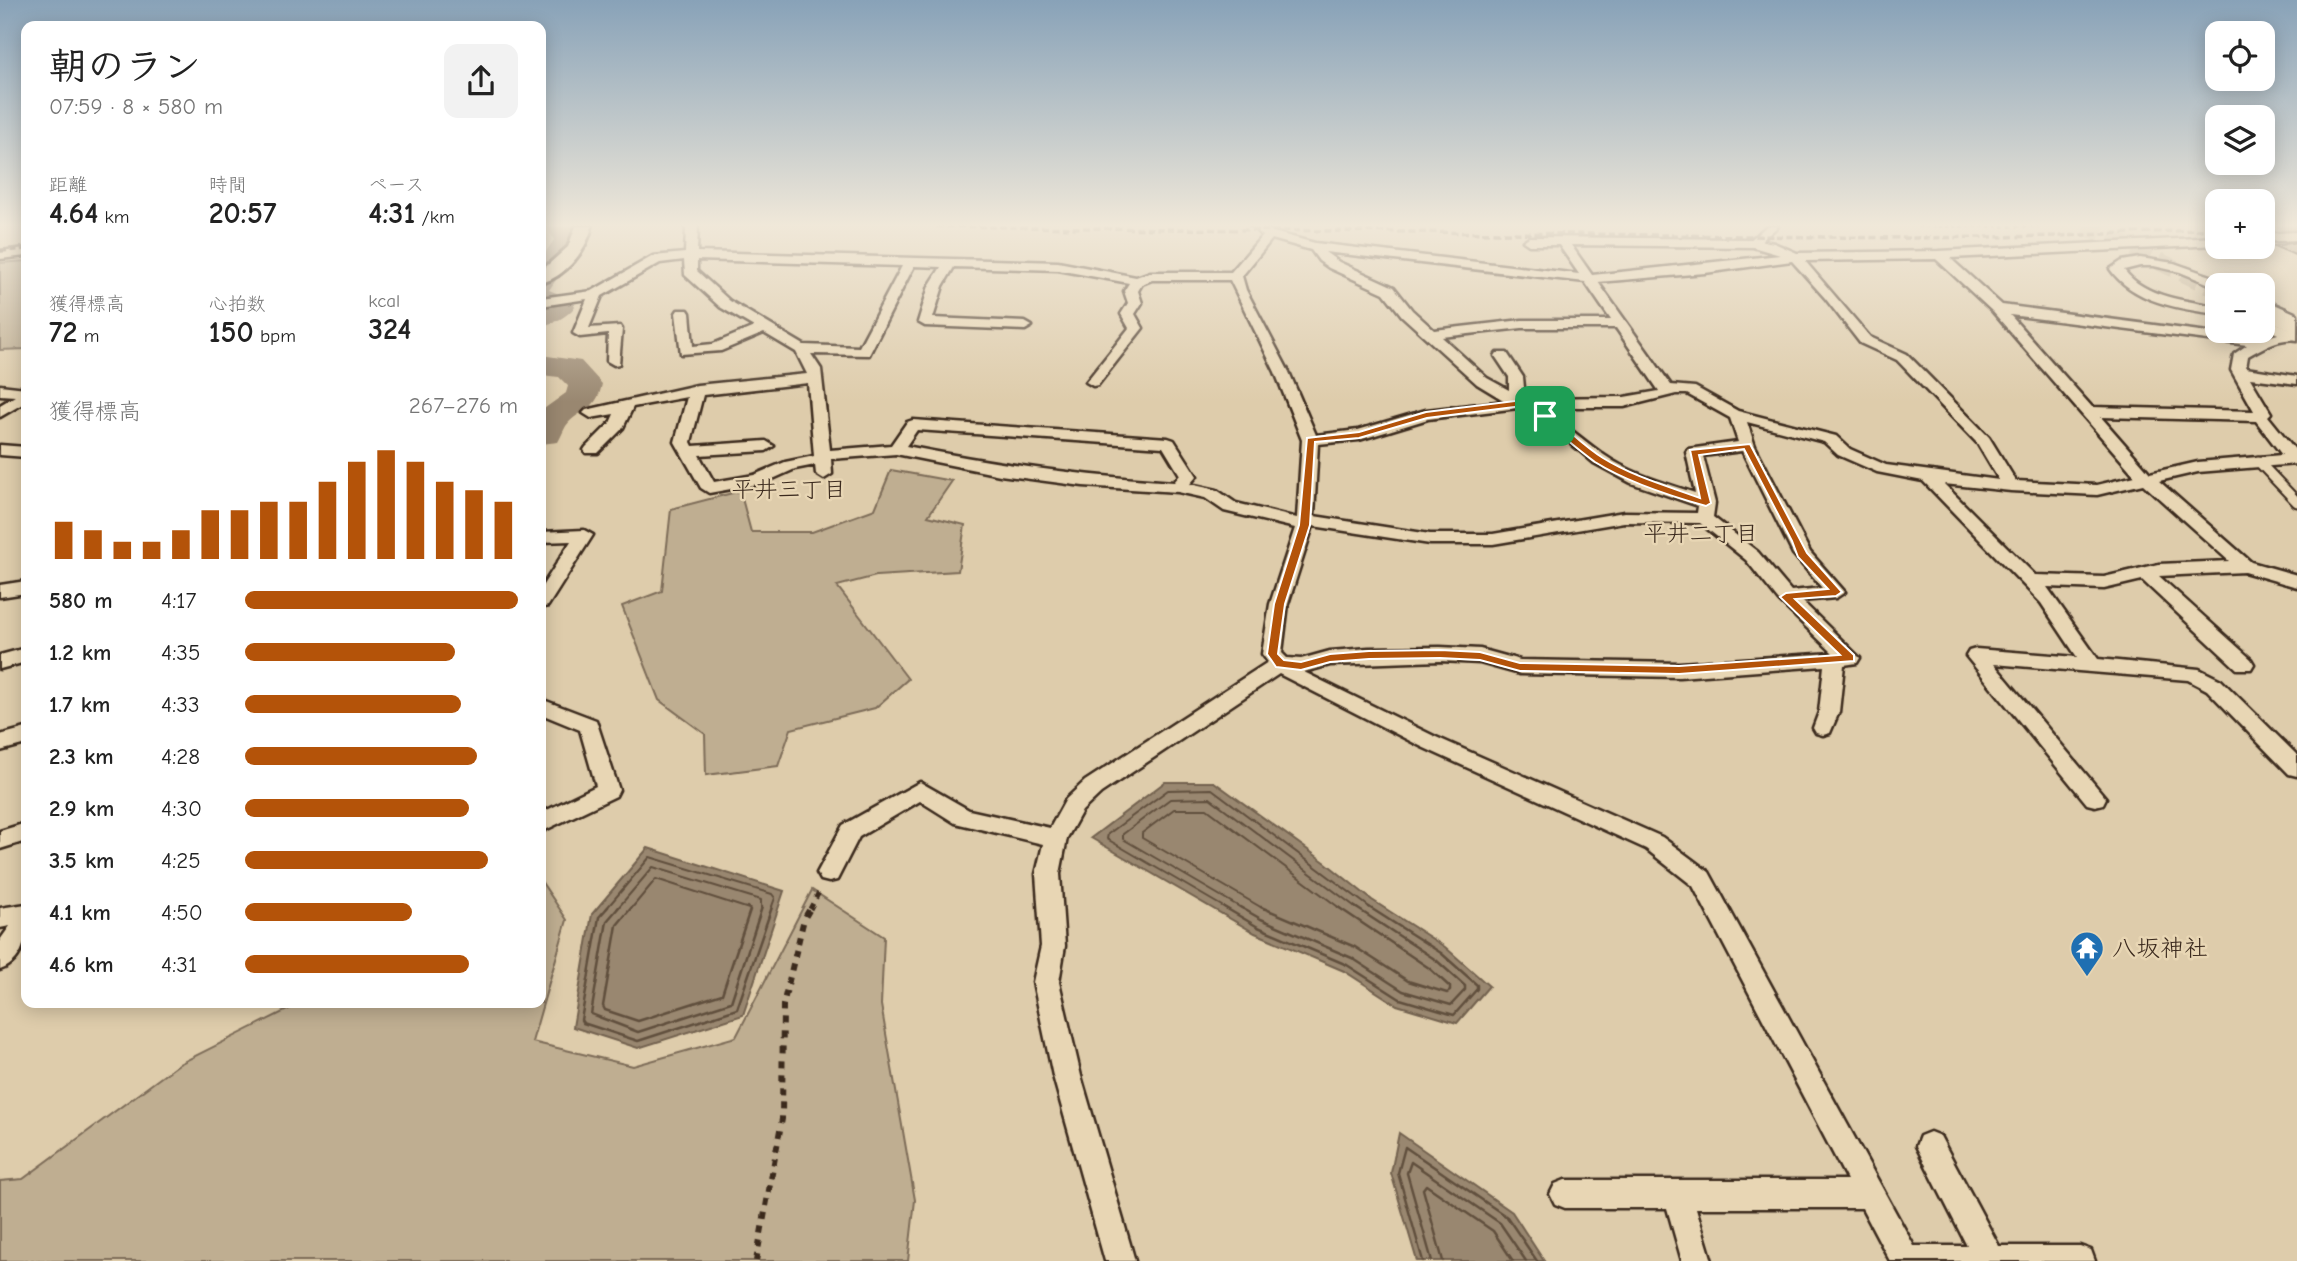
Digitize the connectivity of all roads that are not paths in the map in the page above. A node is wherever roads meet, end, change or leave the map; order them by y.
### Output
1 (612, 285) edge
2 (704, 285) edge
3 (898, 285) edge
4 (937, 285) edge
5 (1135, 285) edge
6 (1238, 285) edge
7 (1378, 285) edge
8 (1594, 285) edge
9 (1820, 285) edge
10 (1972, 285) edge
11 (2135, 285) edge
12 (596, 294) junction
13 (546, 301) edge
14 (2205, 307) edge
15 (1998, 309) junction
16 (683, 313) dead end
17 (2275, 318) edge
18 (1618, 324) junction
19 (1024, 326) dead end
20 (765, 328) junction
21 (2296, 329) edge
22 (1432, 334) junction
23 (2260, 344) junction
24 (801, 349) junction
25 (1502, 356) dead end
26 (614, 361) dead end
27 (2239, 372) junction
28 (815, 378) junction
29 (2297, 380) edge
30 (1093, 382) dead end
31 (1665, 389) junction
32 (0, 390) edge
33 (697, 390) junction
34 (21, 392) edge
35 (21, 397) edge
36 (1520, 401) junction
37 (625, 408) junction
38 (0, 412) edge
39 (592, 412) dead end
40 (2089, 412) junction
41 (1737, 415) junction
42 (2260, 416) junction
43 (1310, 440) junction
44 (766, 446) dead end
45 (1747, 446) junction
46 (896, 449) junction
47 (0, 450) edge
48 (592, 450) dead end
49 (688, 451) junction
50 (21, 452) edge
51 (2295, 458) edge
52 (2259, 461) junction
53 (823, 463) junction
54 (1928, 477) junction
55 (2146, 477) junction
56 (2011, 486) junction
57 (1178, 487) junction
58 (2297, 502) edge
59 (1705, 511) junction
60 (1305, 523) junction
61 (546, 537) edge
62 (2245, 566) junction
63 (2146, 573) junction
64 (2032, 581) junction
65 (2297, 581) edge
66 (21, 588) edge
67 (0, 591) edge
68 (546, 594) edge
69 (1786, 597) junction
70 (21, 656) edge
71 (1835, 659) junction
72 (0, 662) edge
73 (1280, 664) junction
74 (2244, 664) dead end
75 (2092, 665) junction
76 (546, 708) edge
77 (1823, 728) dead end
78 (21, 737) edge
79 (0, 743) edge
80 (2297, 768) edge
81 (2095, 798) dead end
82 (546, 821) edge
83 (21, 834) edge
84 (1056, 838) junction
85 (0, 840) edge
86 (830, 873) road end
87 (21, 915) edge
88 (0, 918) edge
89 (21, 931) edge
90 (0, 959) edge
91 (1930, 1146) dead end
92 (1565, 1194) dead end
93 (1677, 1194) junction
94 (1871, 1194) junction
95 (1120, 1261) edge
96 (1697, 1261) edge
97 (1906, 1261) edge
98 (1991, 1261) edge
99 (2080, 1261) edge

1 - 12 street
2 - 20 street
3 - 24 street
4 - 19 street
5 - 30 street
6 - 43 street
7 - 22 street
8 - 18 street
9 - 56 street
10 - 15 street
11 - 14 street
12 - 13 street
12 - 26 street
15 - 23 street
15 - 40 street
16 - 20 street
17 - 21 street
18 - 22 street
18 - 31 street
20 - 24 street
21 - 23 street
22 - 36 street
23 - 27 street
24 - 28 street
25 - 36 street
27 - 29 street
27 - 42 street
28 - 33 street
28 - 53 street
31 - 36 street
31 - 41 street
32 - 34 street
33 - 37 street
33 - 49 street
35 - 38 street
36 - 43 street
36 - 59 street
37 - 39 street
37 - 48 street
40 - 42 street
40 - 55 street
41 - 45 street
41 - 54 street
42 - 51 street
43 - 60 street
44 - 49 street
45 - 59 street
45 - 69 street
46 - 53 street
46 - 57 street
46 - 57 street
47 - 50 street
49 - 53 street
51 - 52 street
52 - 55 street
52 - 58 lane
54 - 56 street
54 - 64 street
55 - 56 street
55 - 62 street
57 - 60 street
59 - 60 street
59 - 69 street
60 - 73 street
61 - 68 street
62 - 63 street
62 - 65 street
63 - 64 street
63 - 74 street
64 - 75 street
66 - 67 street
69 - 71 street
70 - 72 street
71 - 73 street
71 - 77 street
73 - 84 street
73 - 94 street
75 - 80 street
75 - 81 street
76 - 82 street
78 - 79 street
83 - 85 street
84 - 86 street
84 - 95 street
87 - 88 street
89 - 90 street
91 - 98 street
92 - 93 street
93 - 94 street
93 - 96 street
94 - 97 street
97 - 98 street
98 - 99 street

